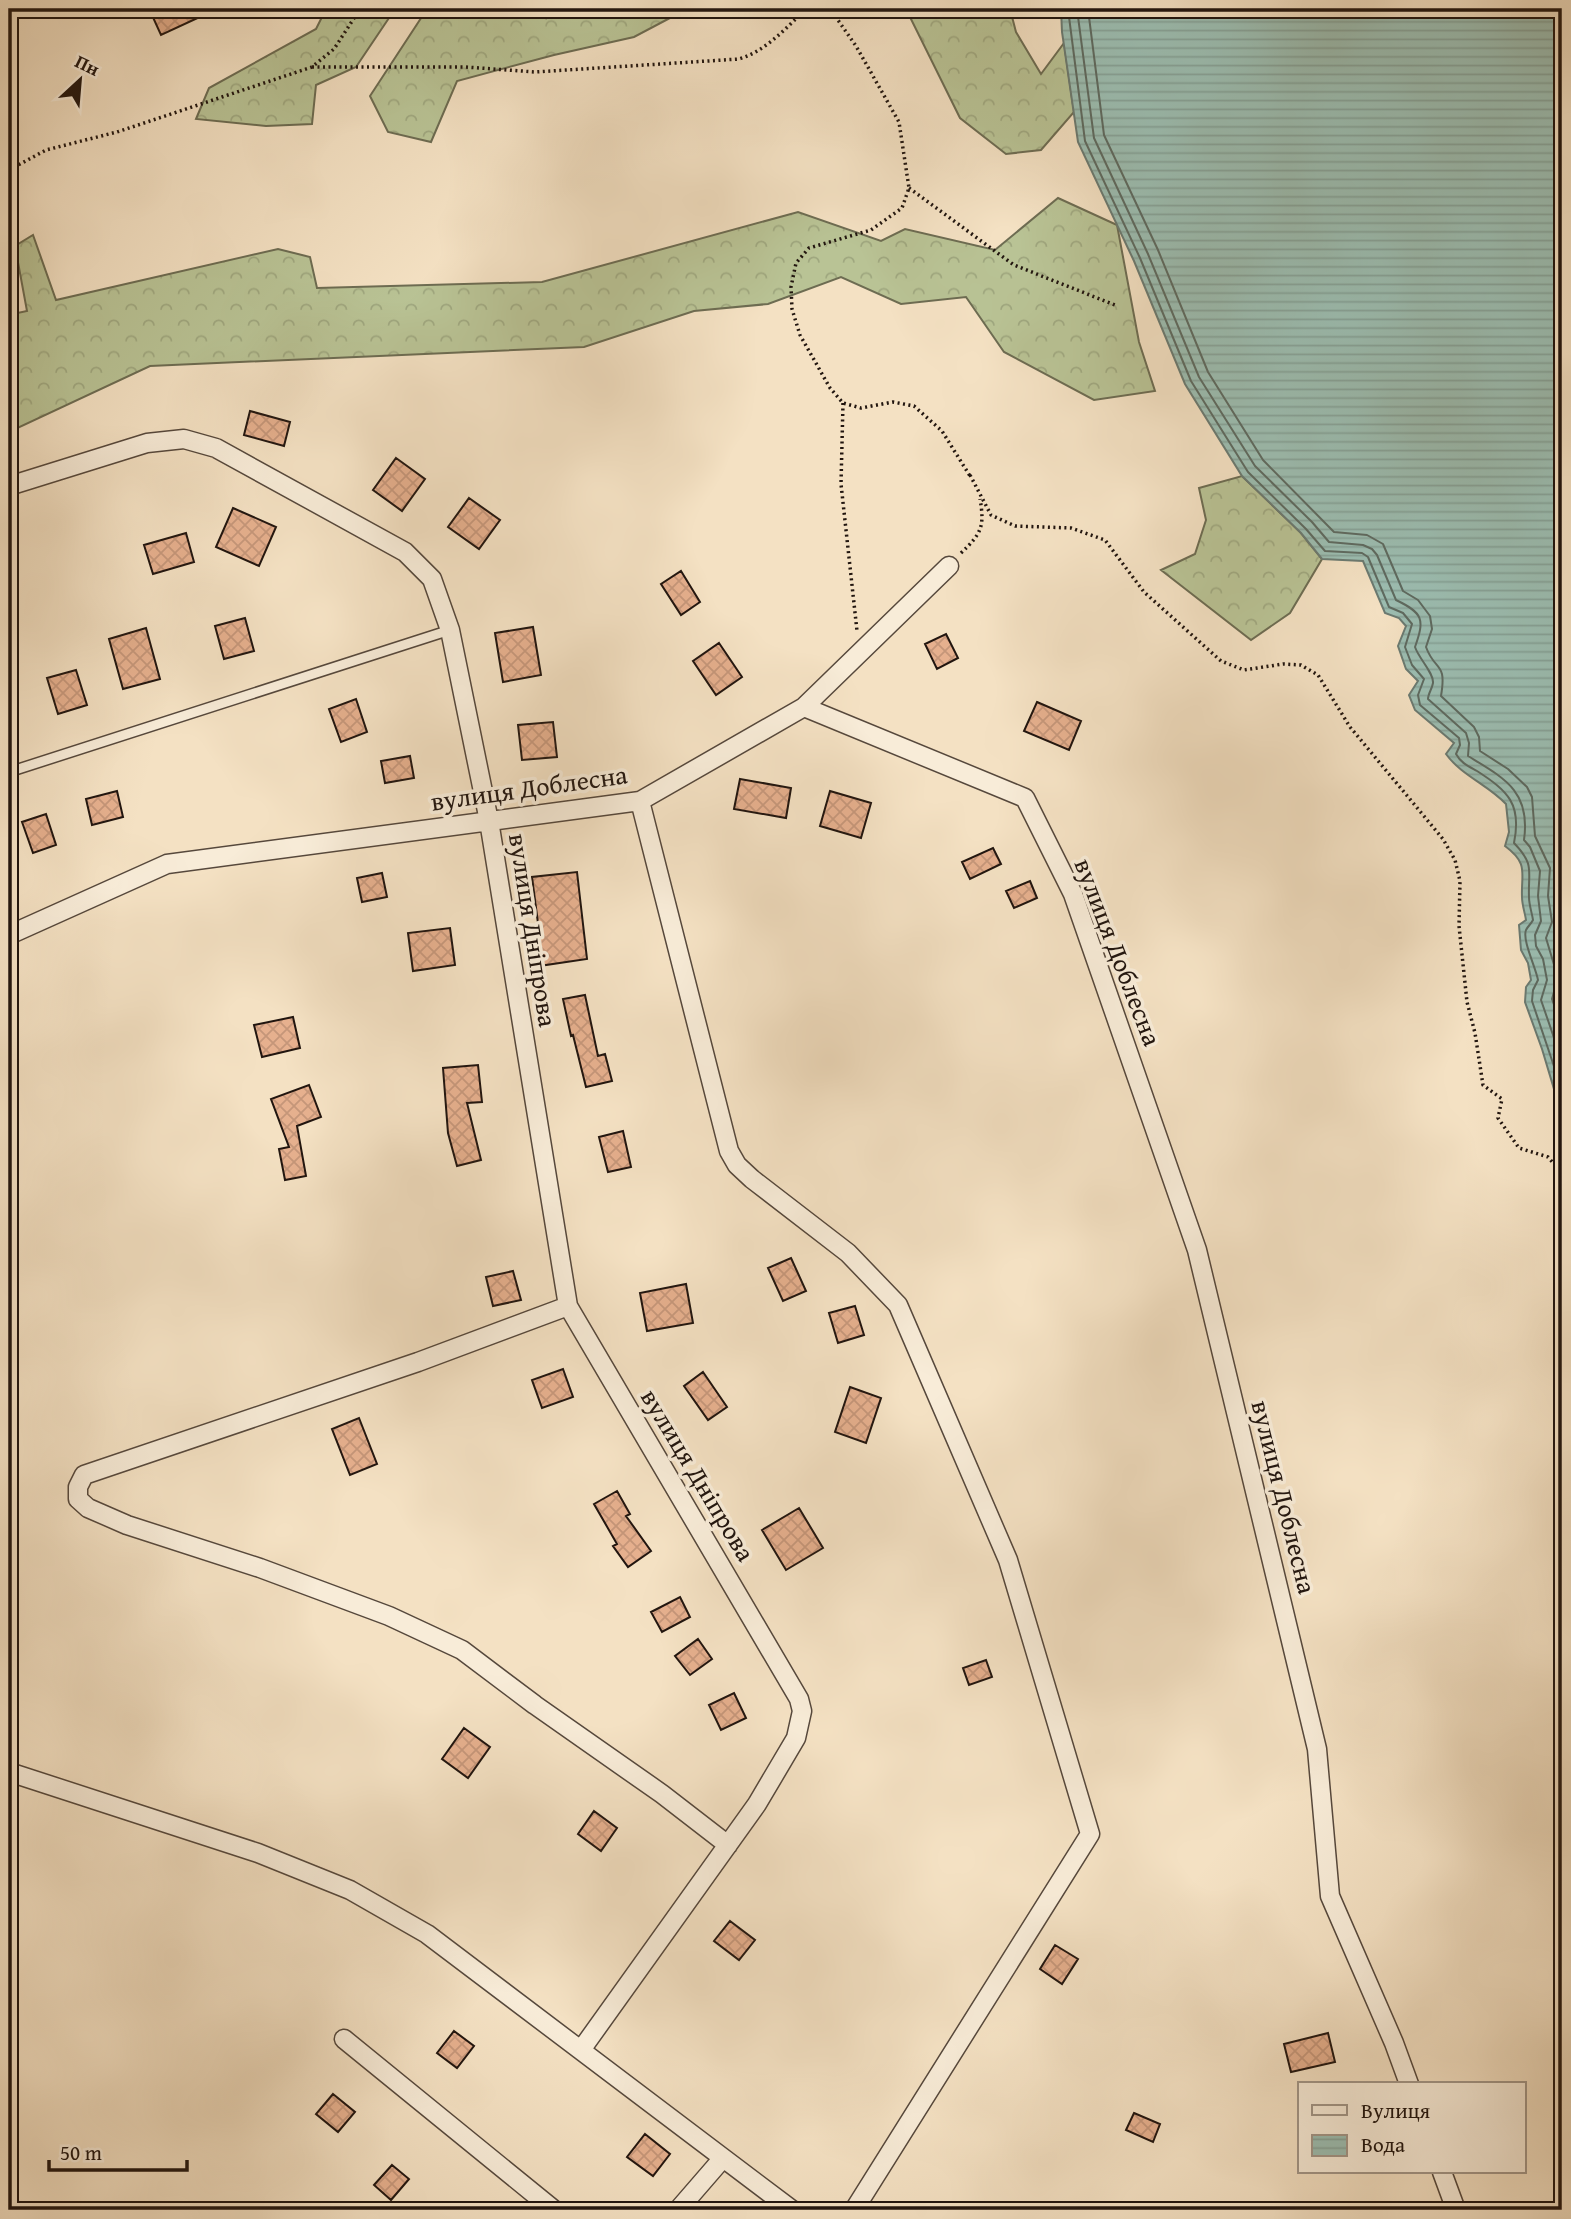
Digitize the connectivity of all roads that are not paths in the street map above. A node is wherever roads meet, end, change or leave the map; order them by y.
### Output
1 (9, 486) edge
2 (950, 566) road end
3 (450, 630) junction
4 (804, 707) junction
5 (9, 772) edge
6 (640, 801) junction
7 (489, 821) junction
8 (9, 935) edge
9 (568, 1306) junction
10 (9, 1772) edge
11 (728, 1845) junction
12 (344, 2039) dead end
13 (581, 2050) junction
14 (1408, 2082) edge
15 (723, 2158) junction
16 (1442, 2174) edge
17 (554, 2210) edge
18 (678, 2210) edge
19 (792, 2210) edge
20 (854, 2210) edge
21 (1456, 2210) edge

1 - 3 street, вулиця Дніпрова
2 - 4 street
3 - 5 lane
3 - 7 street, вулиця Дніпрова
4 - 6 street, вулиця Доблесна
4 - 14 street, вулиця Доблесна
6 - 7 street, вулиця Доблесна
6 - 20 street
7 - 8 street, вулиця Доблесна
7 - 9 street, вулиця Дніпрова
9 - 11 street, вулиця Дніпрова
9 - 11 street
10 - 13 street
11 - 13 street
12 - 17 street
13 - 15 street
15 - 18 street
15 - 19 street
16 - 21 street

